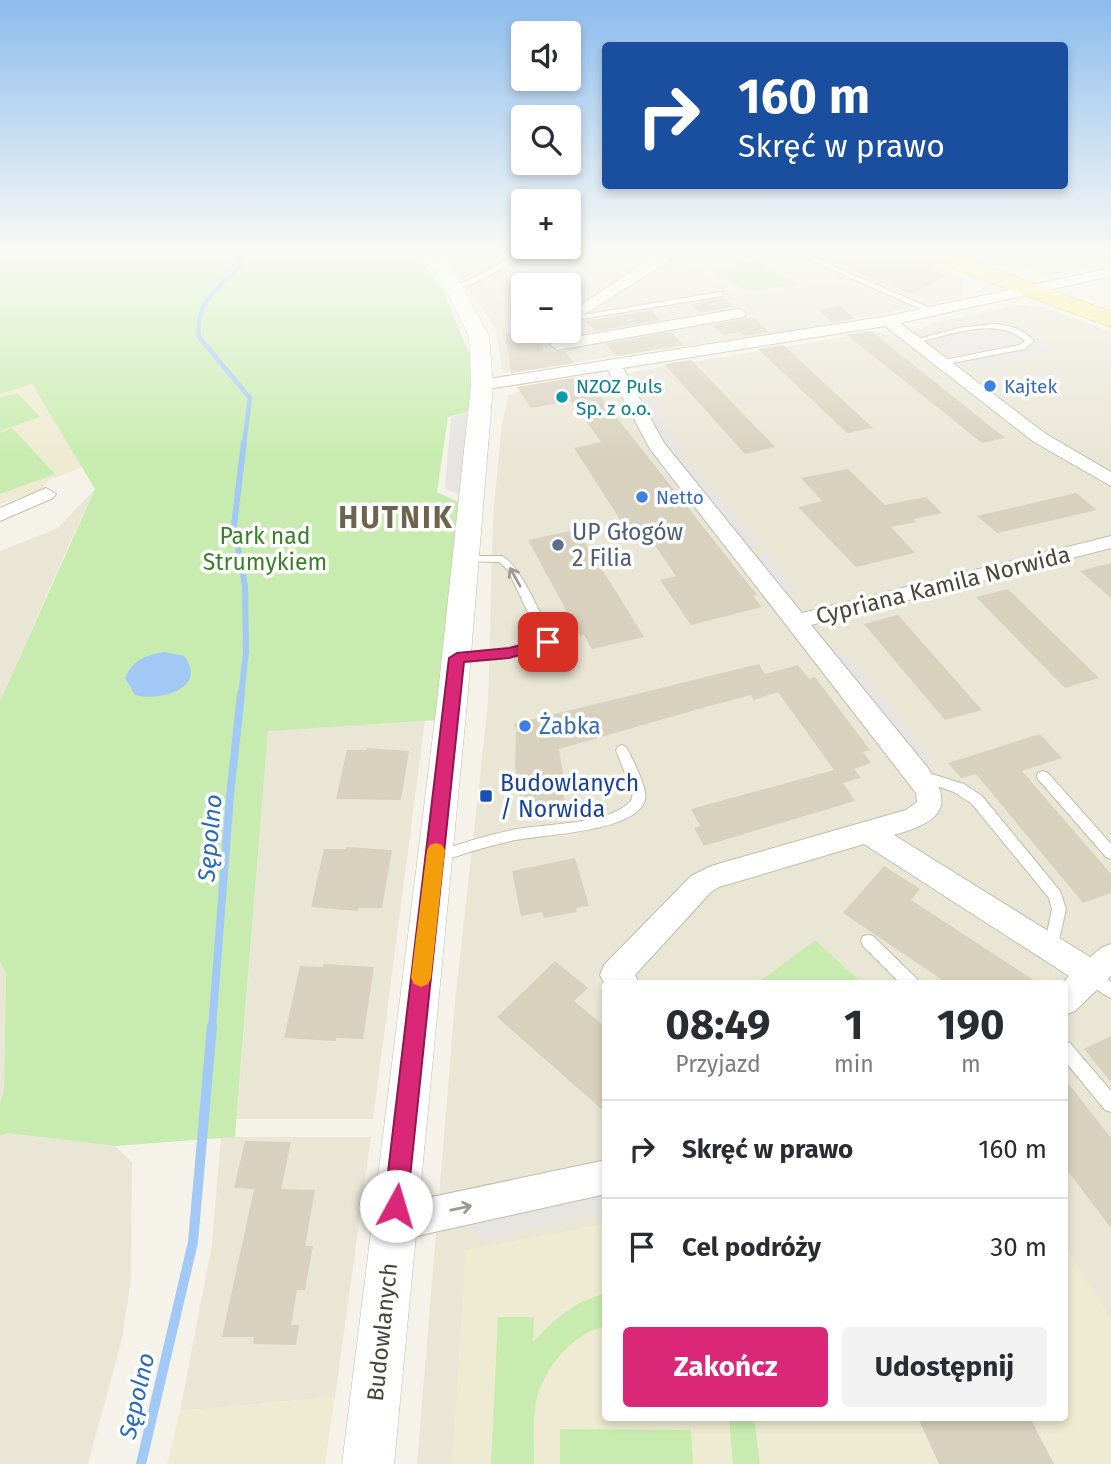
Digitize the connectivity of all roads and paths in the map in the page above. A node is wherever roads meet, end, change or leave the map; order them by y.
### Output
1 (471, 320) edge
2 (691, 320) edge
3 (892, 320) edge
4 (888, 321) junction
5 (581, 335) edge
6 (915, 341) junction
7 (559, 343) edge
8 (942, 363) junction
9 (613, 365) junction
10 (566, 372) junction
11 (482, 385) junction
12 (1111, 480) edge
13 (47, 494) dead end
14 (0, 514) edge
15 (1111, 542) edge
16 (466, 559) junction
17 (797, 621) junction
18 (457, 658) junction
19 (622, 750) dead end
20 (919, 775) junction
21 (1043, 776) dead end
22 (869, 833) junction
23 (1111, 853) edge
24 (435, 857) junction
25 (868, 941) dead end
26 (1051, 948) junction
27 (1104, 974) edge
28 (620, 980) edge
29 (908, 980) edge
30 (1068, 998) edge
31 (1068, 1053) edge
32 (1111, 1104) edge
33 (602, 1178) edge
34 (394, 1223) junction
35 (368, 1464) edge

1 - 11 street, Budowlanych
2 - 5 street
3 - 4 street
4 - 6 street
4 - 9 street
6 - 8 street
6 - 8 lane
7 - 10 street
8 - 12 street
9 - 10 street
9 - 17 street
10 - 11 street
11 - 16 street, Budowlanych
13 - 14 street
15 - 17 street, Cypriana Kamila Norwida
16 - 18 street, Budowlanych
18 -> 16 lane
17 - 20 street, Cypriana Kamila Norwida
18 - 24 street, Budowlanych
19 - 24 lane
20 - 22 street, Cypriana Kamila Norwida
20 - 26 lane
21 - 23 lane
22 - 26 street
22 - 28 street, Cypriana Kamila Norwida
24 - 34 street, Budowlanych
25 - 29 lane
26 - 27 street
27 - 30 street
31 - 32 lane
34 -> 33 street
34 - 35 street, Budowlanych

